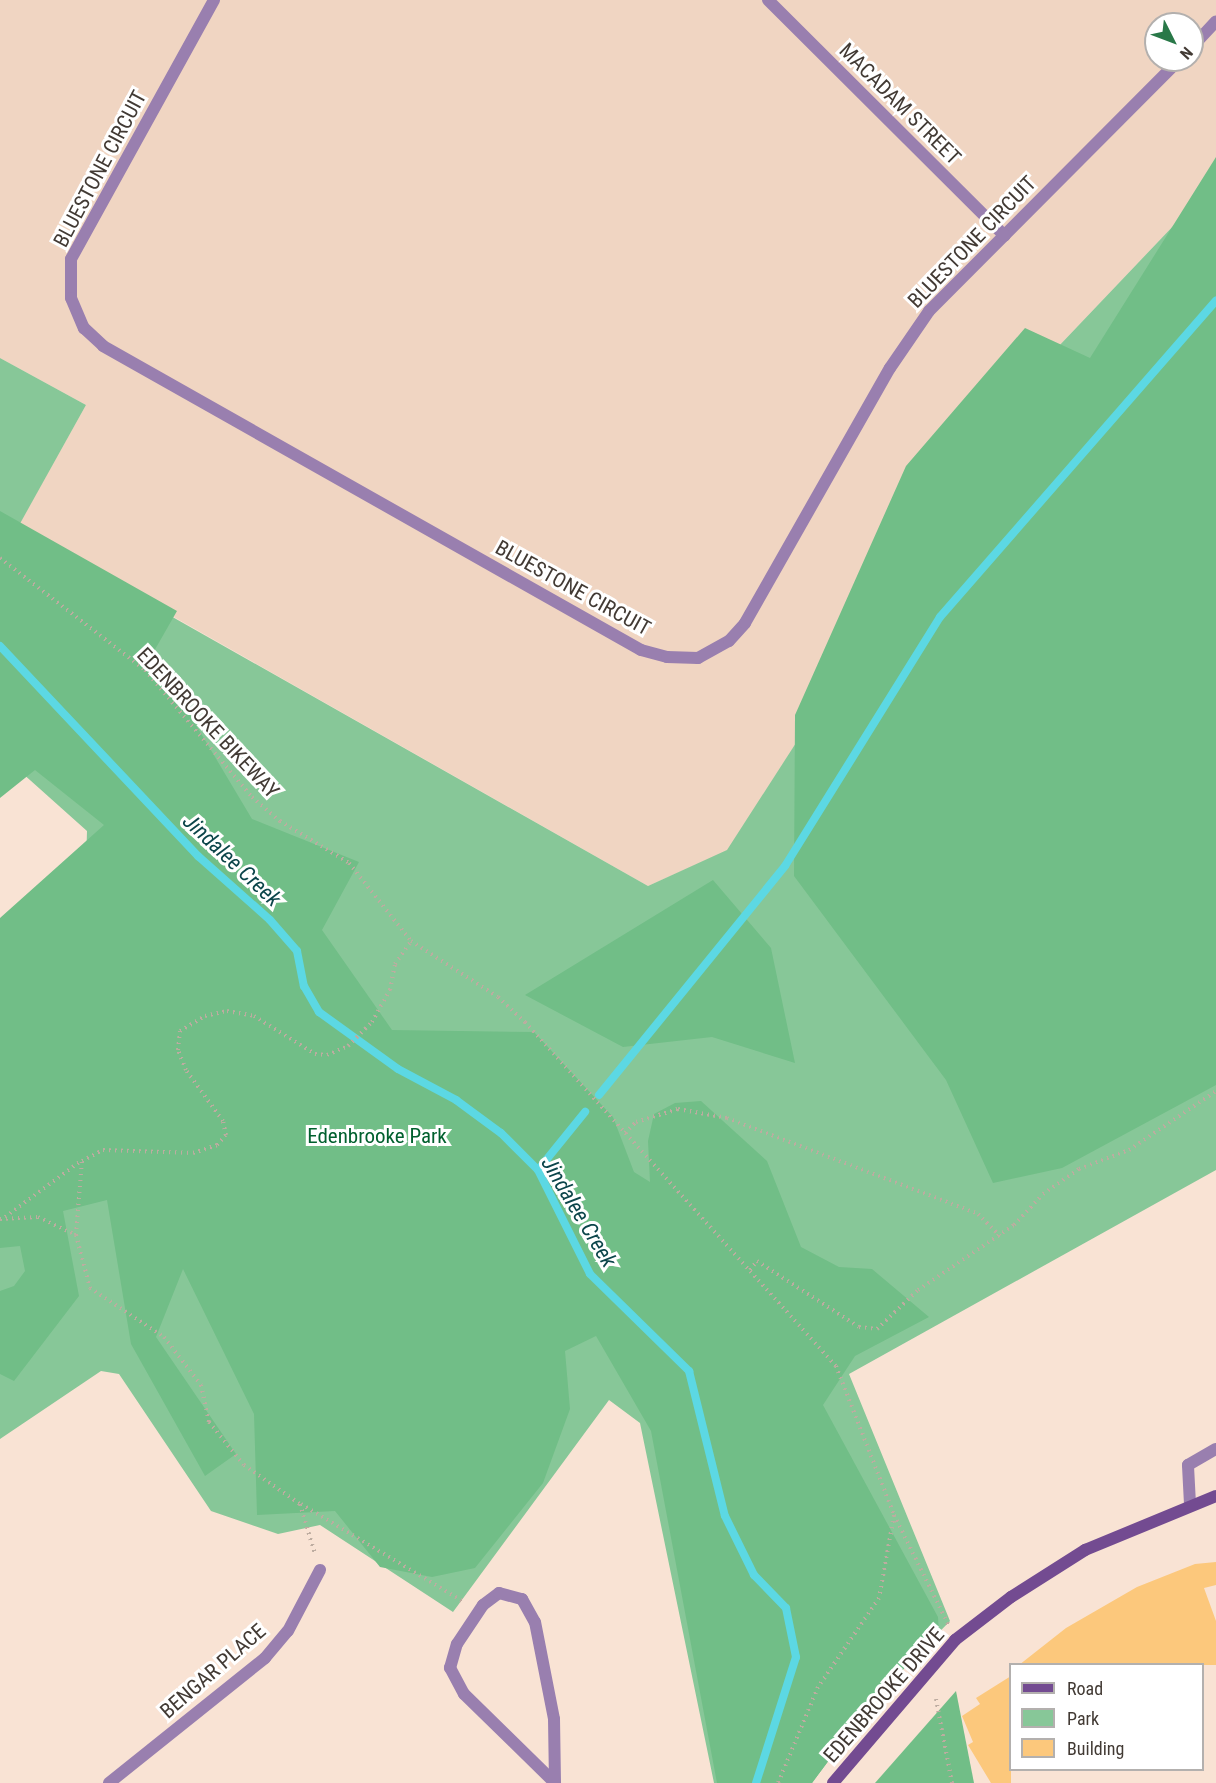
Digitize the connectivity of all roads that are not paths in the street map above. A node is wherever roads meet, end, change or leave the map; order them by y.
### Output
1 (214, 0) edge
2 (768, 0) edge
3 (1216, 21) edge
4 (1204, 34) edge
5 (1167, 72) edge
6 (1005, 236) junction
7 (1216, 1449) edge
8 (1216, 1496) edge
9 (1190, 1504) junction
10 (320, 1570) road end
11 (109, 1783) edge
12 (554, 1783) edge
13 (833, 1783) edge

1 - 6 street, BLUESTONE CIRCUIT
2 - 6 street, MACADAM STREET
3 - 4 street
5 - 6 street, BLUESTONE CIRCUIT
7 - 9 street
8 - 9 street, EDENBROOKE DRIVE
9 - 13 street, EDENBROOKE DRIVE
10 - 11 street, BENGAR PLACE
12 - 12 street

